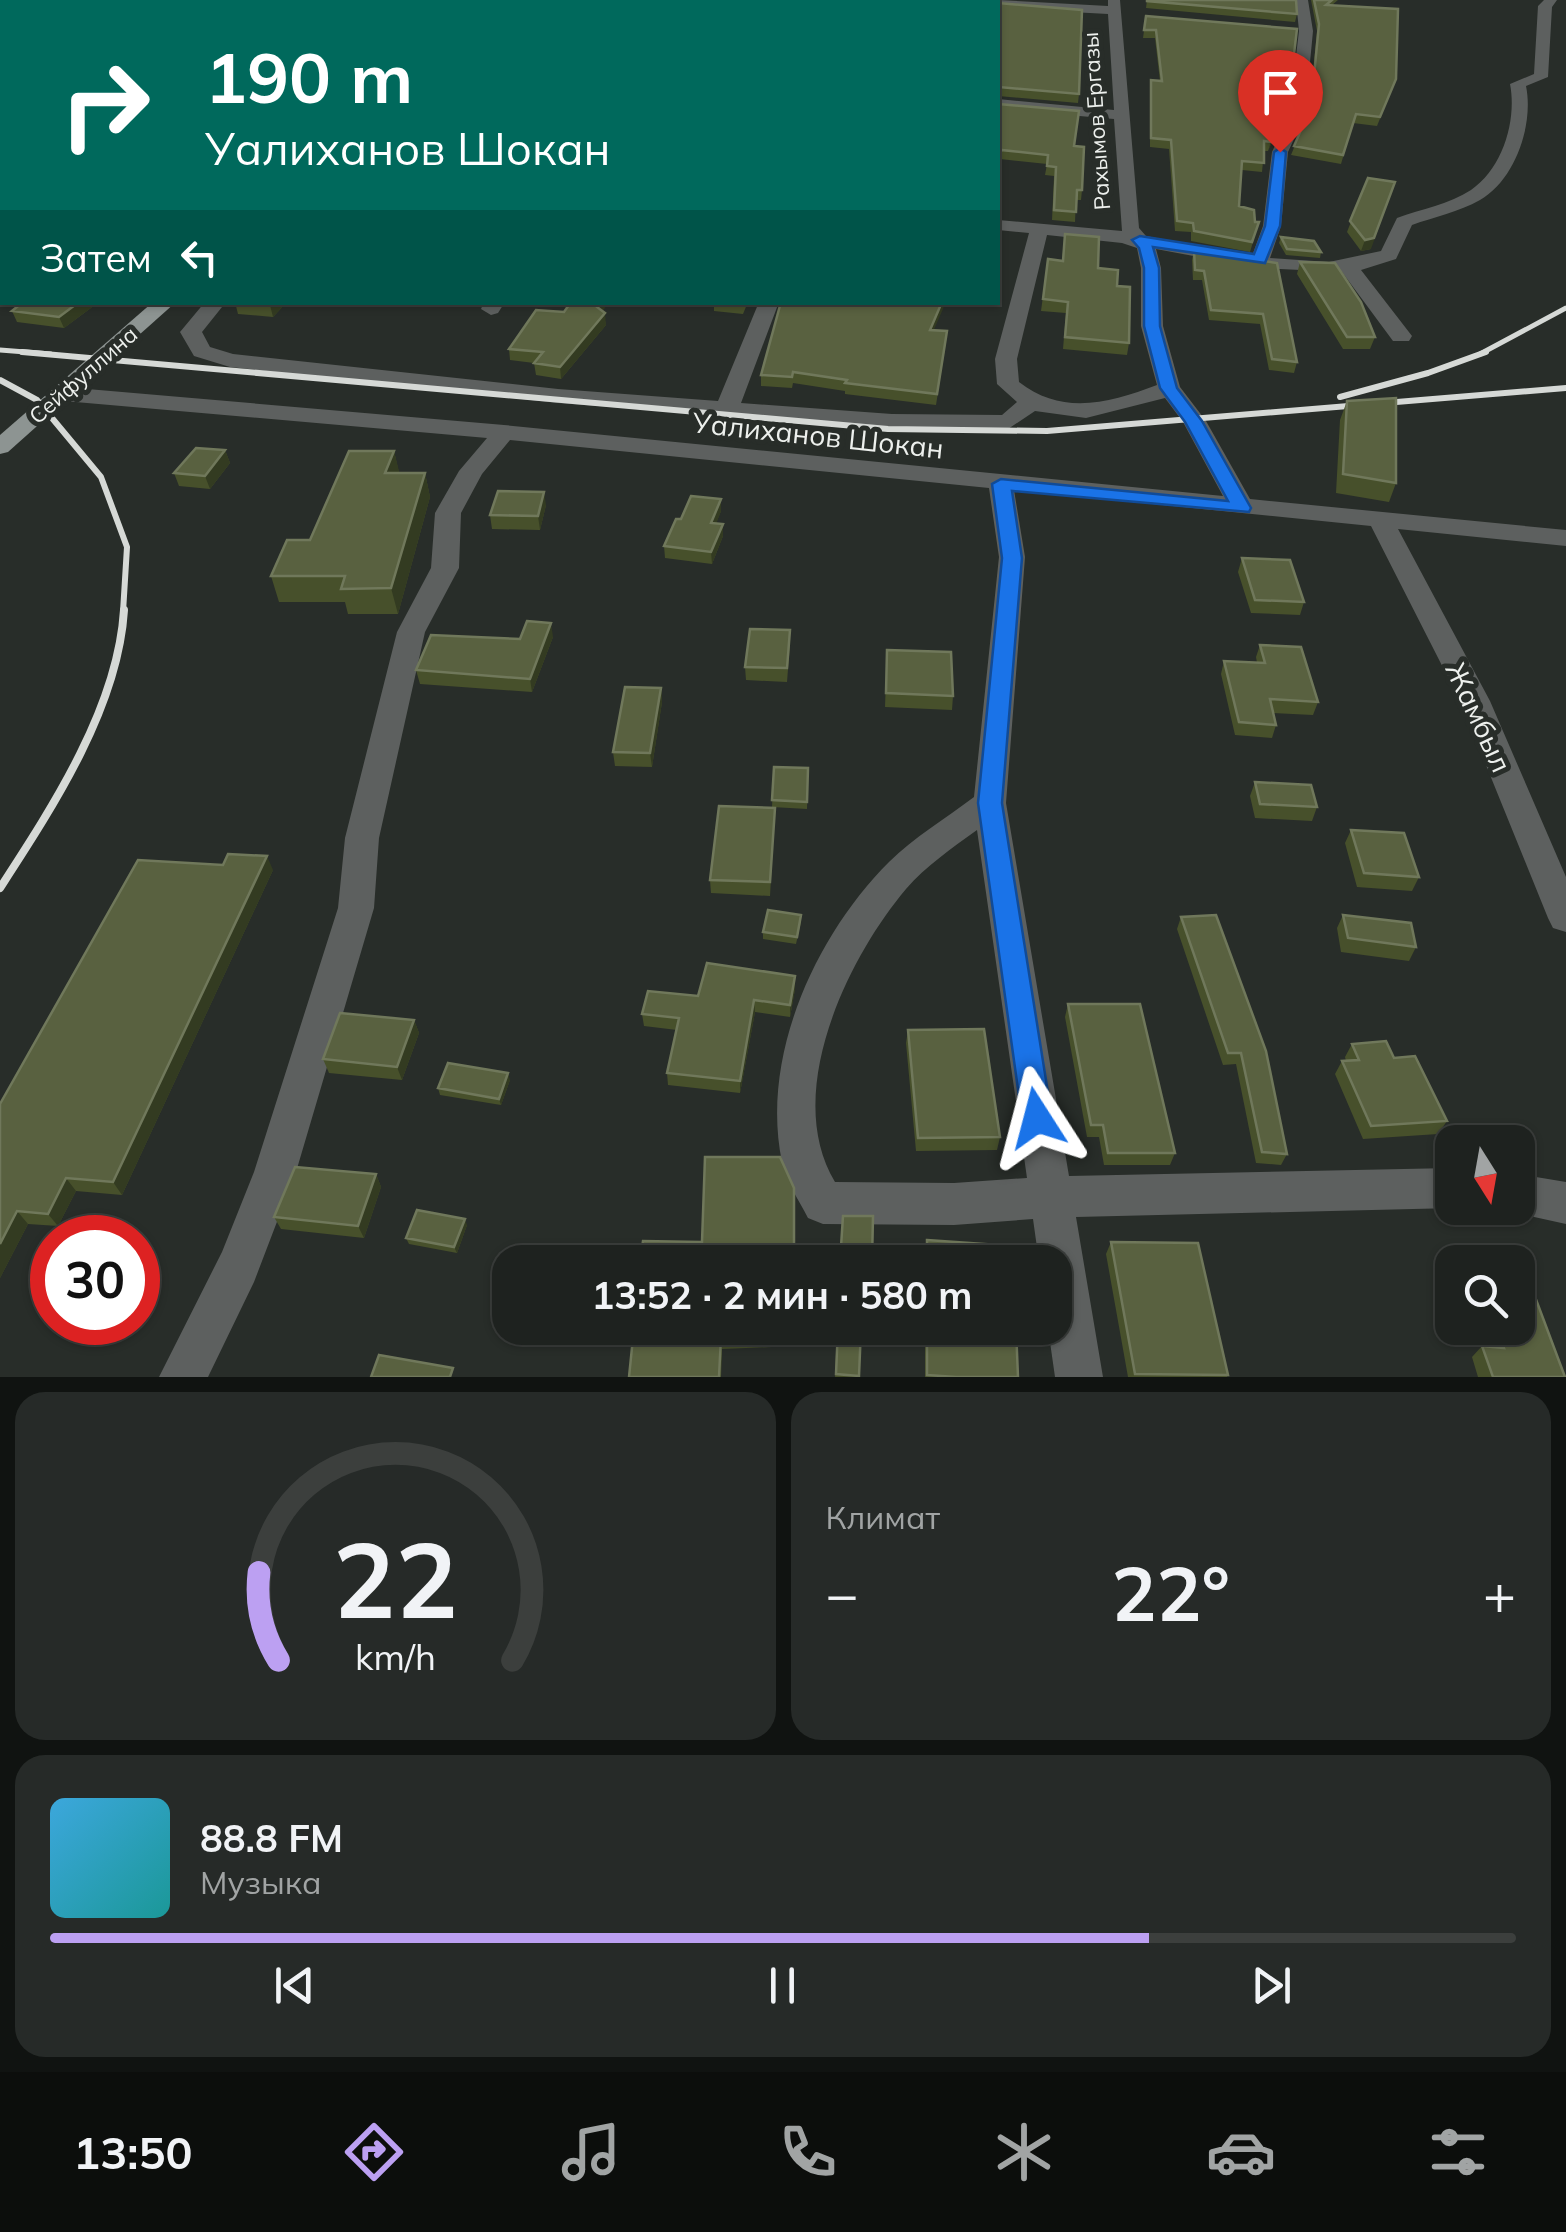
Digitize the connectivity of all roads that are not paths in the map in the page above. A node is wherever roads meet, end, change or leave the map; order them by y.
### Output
1 (1302, 0) edge
2 (1551, 0) edge
3 (1021, 3) edge
4 (1118, 10) edge
5 (1287, 29) edge
6 (1306, 31) junction
7 (1000, 104) edge
8 (1121, 115) junction
9 (1000, 225) edge
10 (1039, 229) junction
11 (1140, 240) junction
12 (1260, 260) junction
13 (1350, 269) junction
14 (163, 305) edge
15 (214, 305) edge
16 (768, 305) edge
17 (1401, 336) dead end
18 (1169, 388) junction
19 (64, 394) junction
20 (1030, 402) junction
21 (727, 408) junction
22 (504, 432) junction
23 (0, 447) edge
24 (1001, 484) junction
25 (1242, 508) junction
26 (1381, 521) junction
27 (1566, 538) edge
28 (990, 803) junction
29 (1566, 918) edge
30 (1435, 1188) edge
31 (1049, 1197) junction
32 (1535, 1198) edge
33 (1566, 1203) edge
34 (184, 1377) edge
35 (1079, 1377) edge

1 - 6 street
2 - 13 street
3 - 4 street
4 - 8 street, Рахымов Ергазы
5 - 6 street
6 - 12 street
7 - 8 street
8 - 11 street, Рахымов Ергазы
9 - 10 street
10 - 11 street
10 - 20 street
11 - 12 street
11 - 18 street, Рахымов Ергазы
12 - 13 street
13 - 17 street
14 - 19 main road, Сейфуллина
15 - 21 street
16 - 21 street
18 - 20 street
18 - 25 street, Рахымов Ергазы
19 - 22 street, Уалиханов Шокан
19 - 23 main road, Сейфуллина
20 - 21 street
22 - 24 street, Уалиханов Шокан
22 - 34 street
24 - 25 street, Уалиханов Шокан
24 - 28 street
25 - 26 street, Уалиханов Шокан
26 - 27 street, Уалиханов Шокан
26 - 29 street, Жамбыл
28 - 31 street
28 - 31 street
30 - 31 street
31 - 35 street
32 - 33 street

